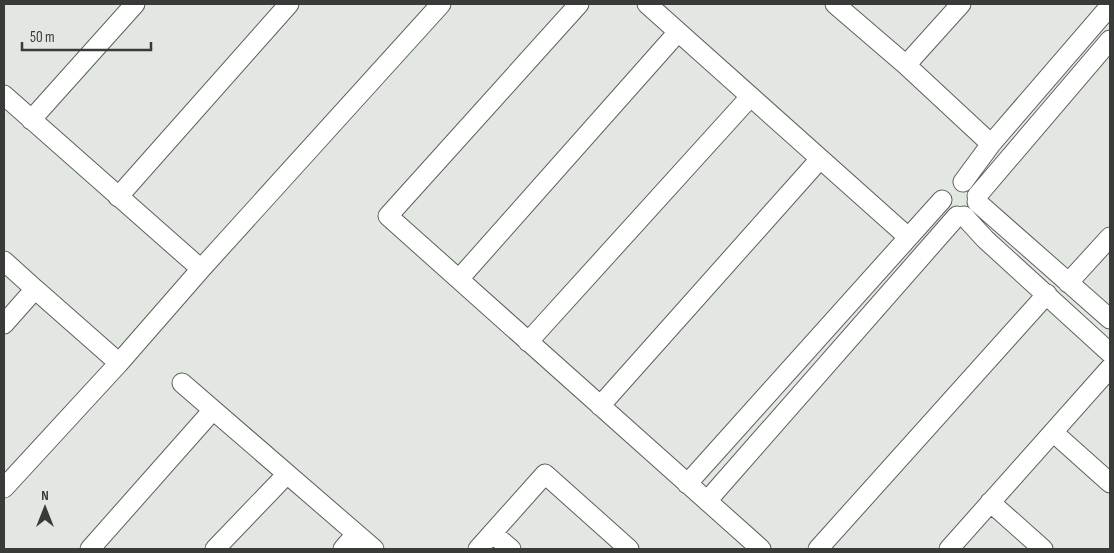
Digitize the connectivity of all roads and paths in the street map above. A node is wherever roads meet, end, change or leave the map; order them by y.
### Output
1 (135, 4) edge
2 (289, 4) edge
3 (579, 4) edge
4 (647, 4) edge
5 (835, 4) edge
6 (961, 4) edge
7 (433, 6) edge
8 (1110, 6) edge
9 (678, 32) junction
10 (1109, 46) edge
11 (906, 65) junction
12 (4, 95) edge
13 (750, 97) junction
14 (31, 120) junction
15 (991, 144) junction
16 (820, 159) junction
17 (963, 182) junction
18 (118, 197) junction
19 (977, 199) junction
20 (942, 200) junction
21 (960, 216) junction
22 (908, 237) junction
23 (1110, 237) edge
24 (4, 261) edge
25 (201, 269) junction
26 (459, 279) junction
27 (1068, 282) junction
28 (35, 289) junction
29 (1047, 294) junction
30 (1110, 319) edge
31 (4, 324) edge
32 (528, 342) junction
33 (1110, 353) edge
34 (119, 364) junction
35 (1110, 368) edge
36 (182, 384) dead end
37 (600, 406) junction
38 (213, 410) junction
39 (1053, 432) junction
40 (287, 474) junction
41 (1110, 483) edge
42 (687, 484) junction
43 (4, 488) edge
44 (707, 501) junction
45 (990, 502) junction
46 (492, 533) junction
47 (356, 534) junction
48 (90, 549) edge
49 (215, 549) edge
50 (343, 549) edge
51 (374, 549) edge
52 (478, 549) edge
53 (511, 549) edge
54 (629, 549) edge
55 (761, 549) edge
56 (818, 549) edge
57 (949, 549) edge
58 (1043, 549) edge

1 - 14 street
2 - 18 street
3 - 26 street
4 - 9 street
5 - 11 street
6 - 11 street
7 - 25 street
8 - 15 street
9 - 13 street
9 - 26 street
10 - 19 street
11 - 15 street
12 - 14 street
13 - 16 street
13 - 32 street
14 - 18 street
15 - 17 street
16 - 22 street
16 - 37 street
17 - 19 street
17 - 20 street
18 - 25 street
19 - 21 street
19 - 27 street
20 - 21 street
20 - 22 street
21 - 29 street
21 - 44 street
22 - 42 street
23 - 27 street
24 - 28 street
25 - 34 street
26 - 32 street
27 - 30 street
28 - 31 street
28 - 34 street
29 - 33 street
29 - 56 street
32 - 37 street
34 - 43 street
35 - 39 street
36 - 38 street
37 - 42 street
38 - 40 street
38 - 48 street
39 - 41 street
39 - 45 street
40 - 47 street
40 - 49 street
42 - 44 street
44 - 55 street
45 - 57 street
45 - 58 street
46 - 52 street
46 - 53 street
46 - 54 street
47 - 50 street
47 - 51 street

